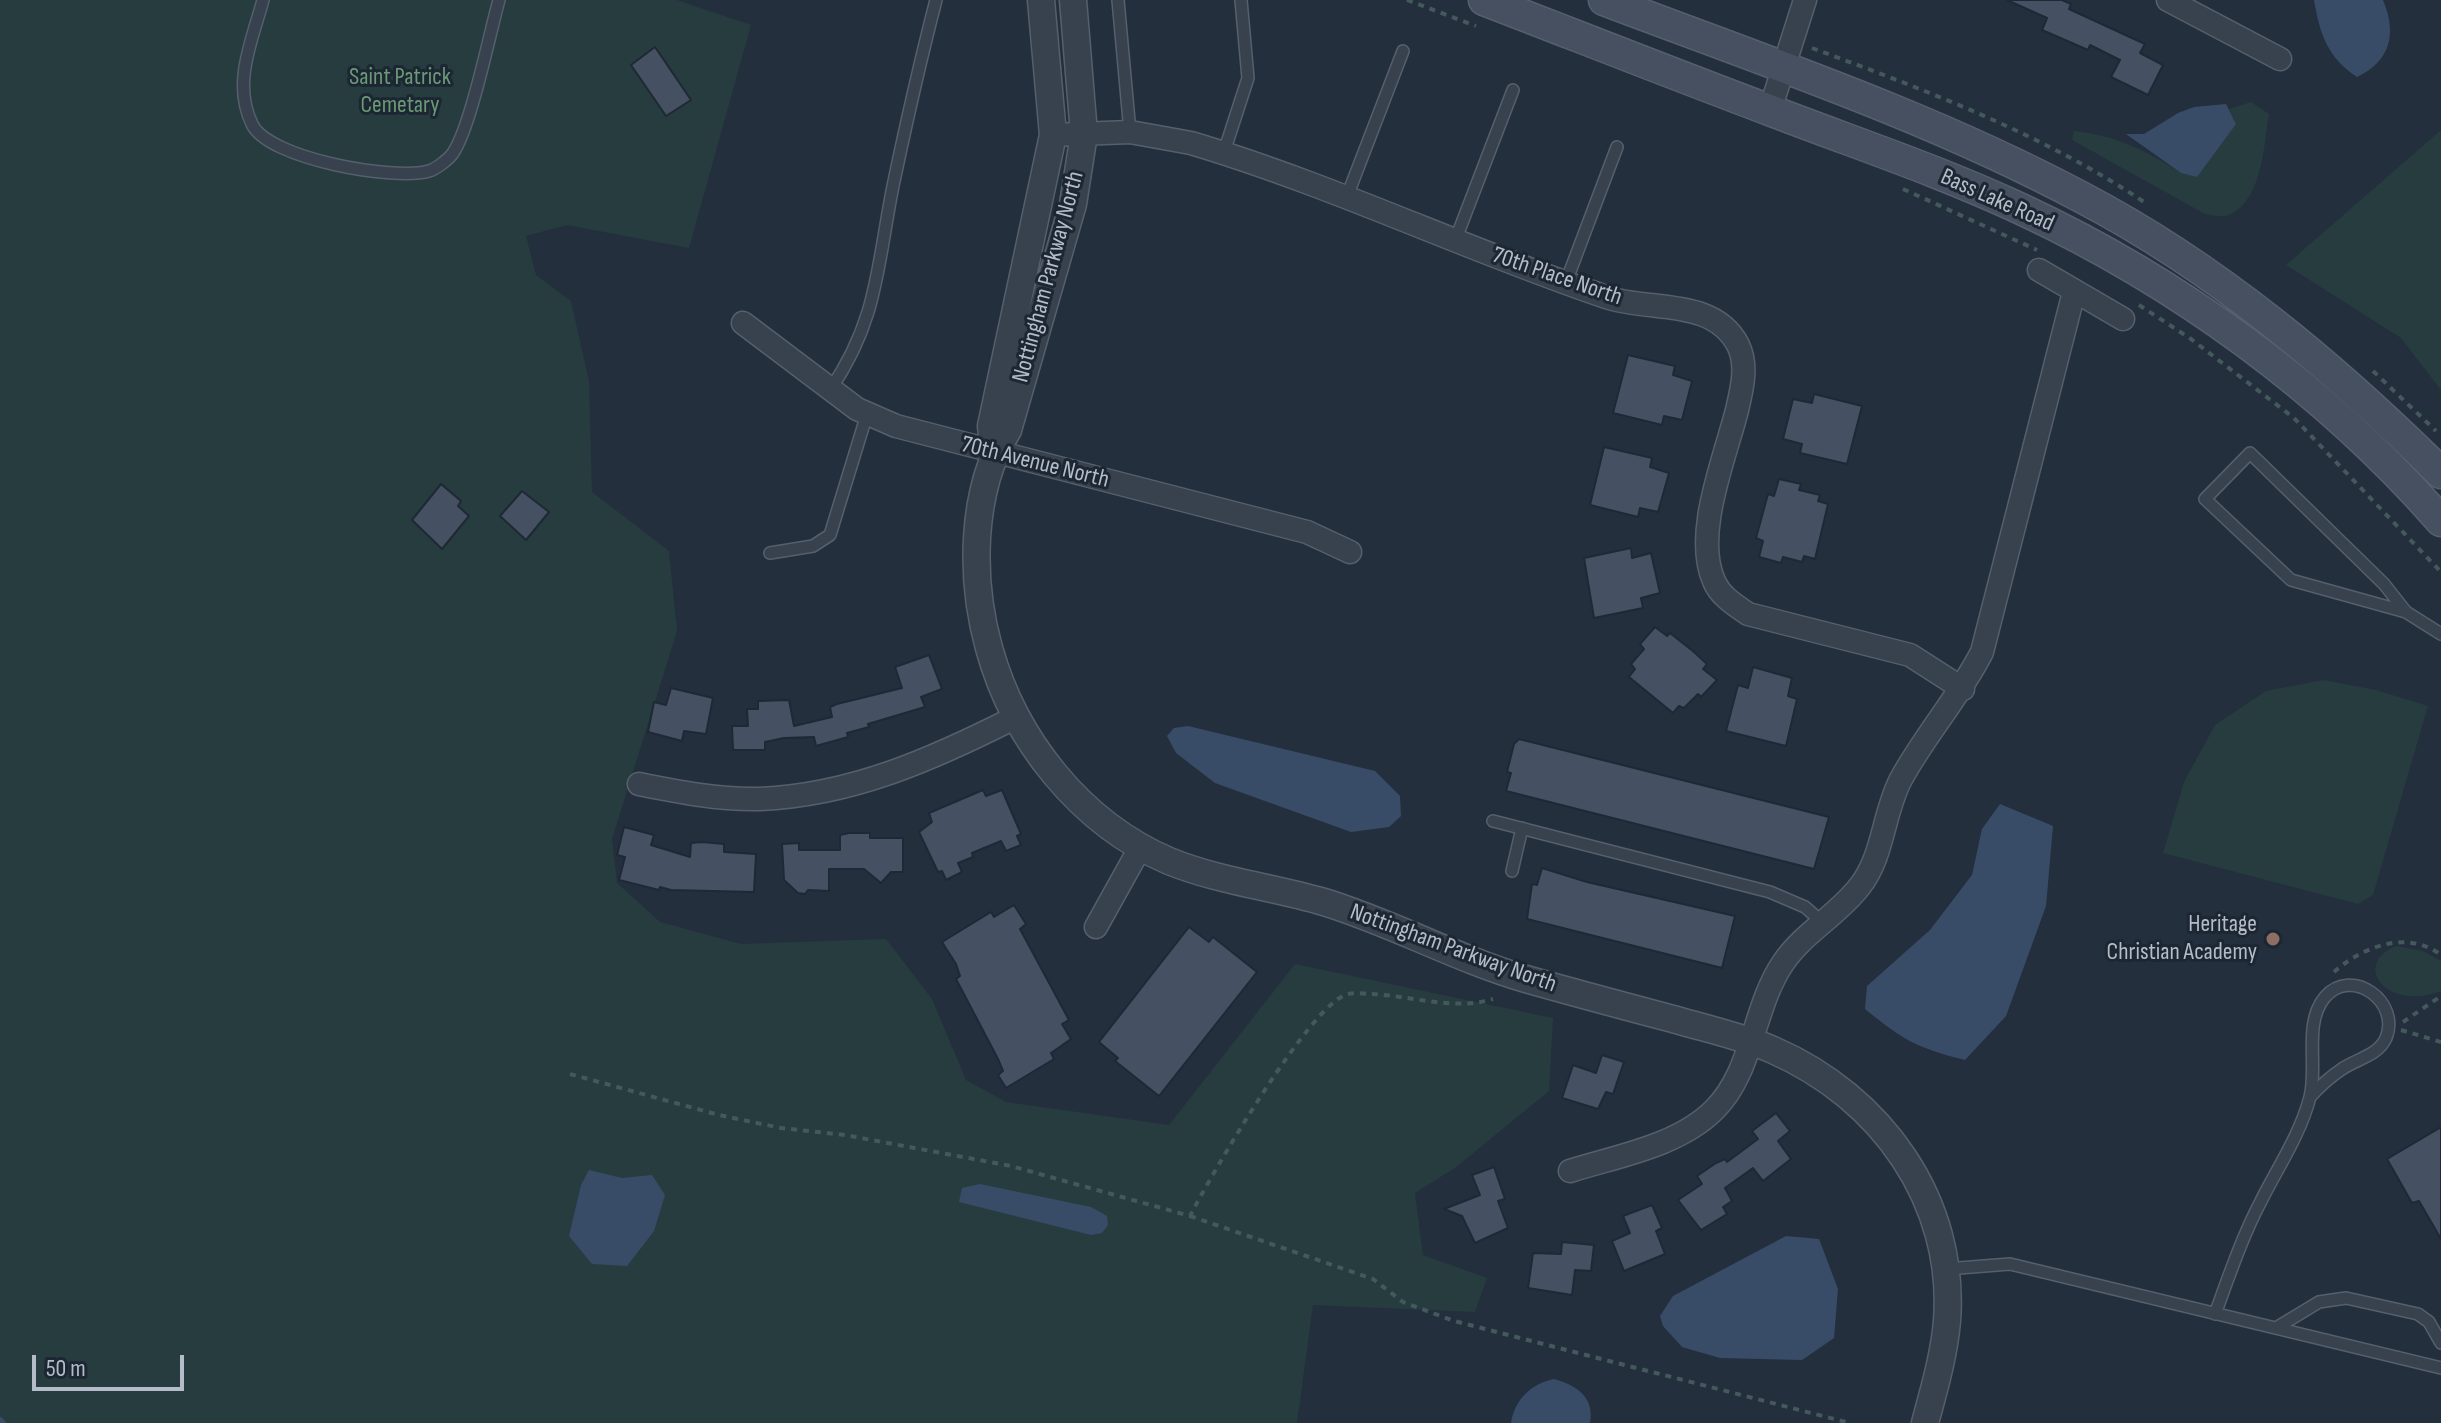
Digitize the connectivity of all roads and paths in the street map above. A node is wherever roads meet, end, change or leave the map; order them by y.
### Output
1 (263, 0) edge
2 (499, 0) edge
3 (936, 0) edge
4 (1041, 0) edge
5 (1073, 0) edge
6 (1118, 0) edge
7 (1241, 0) edge
8 (1484, 0) edge
9 (1604, 0) edge
10 (1805, 0) edge
11 (2168, 0) edge
12 (1403, 51) dead end
13 (2280, 59) dead end
14 (1786, 68) junction
15 (1513, 90) dead end
16 (1770, 110) junction
17 (1130, 132) junction
18 (1084, 134) junction
19 (1053, 135) junction
20 (1617, 147) dead end
21 (1224, 152) junction
22 (1345, 199) junction
23 (1455, 241) junction
24 (2039, 270) dead end
25 (1566, 282) junction
26 (2074, 292) junction
27 (2128, 310) joint
28 (743, 323) dead end
29 (830, 390) junction
30 (867, 414) junction
31 (994, 453) junction
32 (2441, 473) edge
33 (2441, 521) edge
34 (1350, 552) dead end
35 (770, 553) dead end
36 (2441, 572) edge
37 (2406, 612) junction
38 (2441, 634) edge
39 (1963, 689) junction
40 (1014, 718) junction
41 (639, 784) dead end
42 (1493, 821) dead end
43 (1522, 828) junction
44 (1141, 846) junction
45 (1512, 871) dead end
46 (1822, 922) junction
47 (1096, 927) dead end
48 (2441, 955) edge
49 (2333, 990) junction
50 (2441, 996) edge
51 (1493, 999) dead end
52 (2389, 1023) junction
53 (1749, 1041) junction
54 (2441, 1042) edge
55 (570, 1074) dead end
56 (2310, 1097) junction
57 (1570, 1171) dead end
58 (1190, 1216) junction
59 (1945, 1269) junction
60 (2215, 1314) junction
61 (2276, 1328) junction
62 (2441, 1343) edge
63 (2441, 1368) edge
64 (1850, 1423) edge
65 (1925, 1423) edge

1 - 2 lane
3 - 29 lane
4 - 19 street, Nottingham Parkway North
5 - 18 street, Nottingham Parkway North
6 - 17 lane
7 - 21 lane
8 - 16 main road, Bass Lake Road
9 - 14 main road, Bass Lake Road
10 - 14 street
11 - 13 street
12 - 22 lane
14 - 16 street
14 - 32 main road, Bass Lake Road
15 - 23 lane
16 - 33 main road, Bass Lake Road
17 - 18 street, 70th Place North
17 - 21 street, 70th Place North
18 - 19 street, 70th Place North
18 - 31 street, Nottingham Parkway North
19 - 31 street, Nottingham Parkway North
20 - 25 lane
21 - 22 street, 70th Place North
22 - 23 street, 70th Place North
23 - 25 street, 70th Place North
24 - 26 street
25 - 39 street, 70th Place North
26 - 27 street
26 - 39 street
27 - 36 path
28 - 29 street, 70th Avenue North
29 - 30 street, 70th Avenue North
30 - 31 street, 70th Avenue North
30 - 35 lane
31 - 34 street, 70th Avenue North
31 - 40 street, Nottingham Parkway North
37 - 37 lane
37 - 38 lane
39 - 46 street
40 - 41 street
40 - 44 street, Nottingham Parkway North
42 - 43 lane
43 - 45 lane
43 - 46 lane
44 - 47 street
44 - 53 street, Nottingham Parkway North
46 - 53 street
48 - 49 path
49 - 52 lane
49 - 56 lane
50 - 52 path
51 - 58 path
52 - 54 path
52 - 56 lane
53 - 57 street
53 - 59 street, Nottingham Parkway North
55 - 58 path
56 - 60 lane
58 - 64 path
59 - 60 lane
59 - 65 street, Nottingham Parkway North
60 - 61 lane
61 - 62 lane
61 - 63 lane

